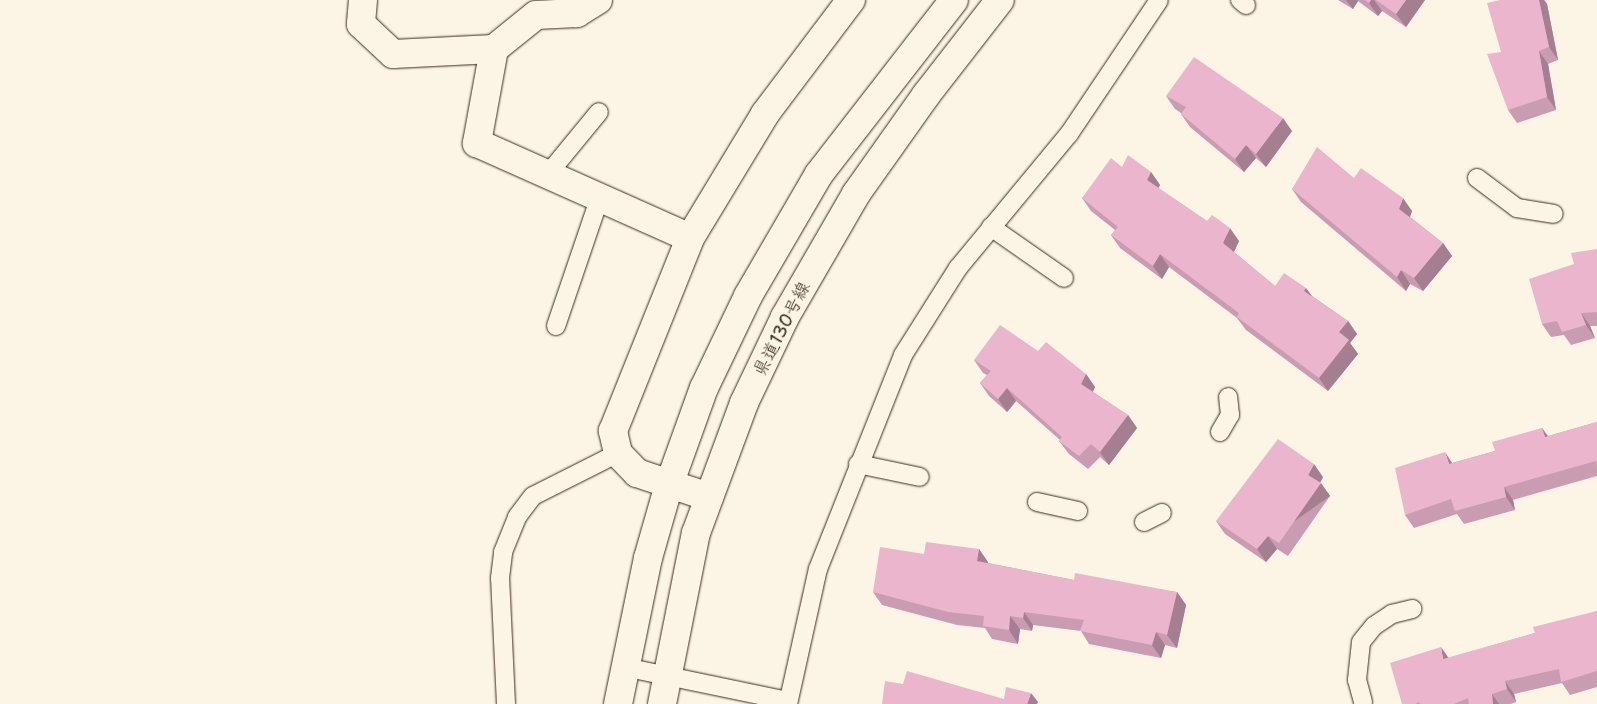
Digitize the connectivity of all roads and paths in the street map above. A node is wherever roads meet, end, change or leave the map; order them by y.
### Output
1 (363, 0) edge
2 (598, 0) edge
3 (851, 0) edge
4 (954, 0) edge
5 (1000, 0) edge
6 (1159, 0) edge
7 (494, 49) junction
8 (599, 112) dead end
9 (548, 174) junction
10 (1478, 178) dead end
11 (600, 197) junction
12 (1554, 214) dead end
13 (992, 227) junction
14 (690, 238) junction
15 (1064, 278) dead end
16 (556, 326) dead end
17 (1228, 397) dead end
18 (1220, 432) dead end
19 (618, 453) junction
20 (858, 464) junction
21 (920, 477) dead end
22 (669, 485) junction
23 (708, 497) junction
24 (1037, 502) dead end
25 (1078, 511) dead end
26 (1162, 513) dead end
27 (1144, 522) dead end
28 (1412, 609) dead end
29 (624, 667) junction
30 (666, 673) junction
31 (1363, 702) dead end
32 (788, 703) edge
33 (506, 704) edge
34 (618, 704) edge
35 (662, 704) edge

1 - 7 main road
2 - 7 main road
3 - 14 main road
4 - 22 main road
5 - 23 main road, 県道130号線
6 - 13 lane
7 - 9 main road
8 - 9 lane
9 - 11 main road
10 - 12 lane
11 - 14 main road
11 - 16 lane
13 - 15 lane
13 - 20 lane
14 - 19 main road
17 - 18 lane
19 - 22 main road
19 - 33 lane
20 - 21 lane
20 - 32 lane
22 - 23 main road
22 - 29 main road
23 - 30 main road, 県道130号線
24 - 25 lane
26 - 27 lane
28 - 31 lane
29 - 30 lane
29 - 34 main road
30 - 32 lane
30 - 35 main road, 県道130号線

